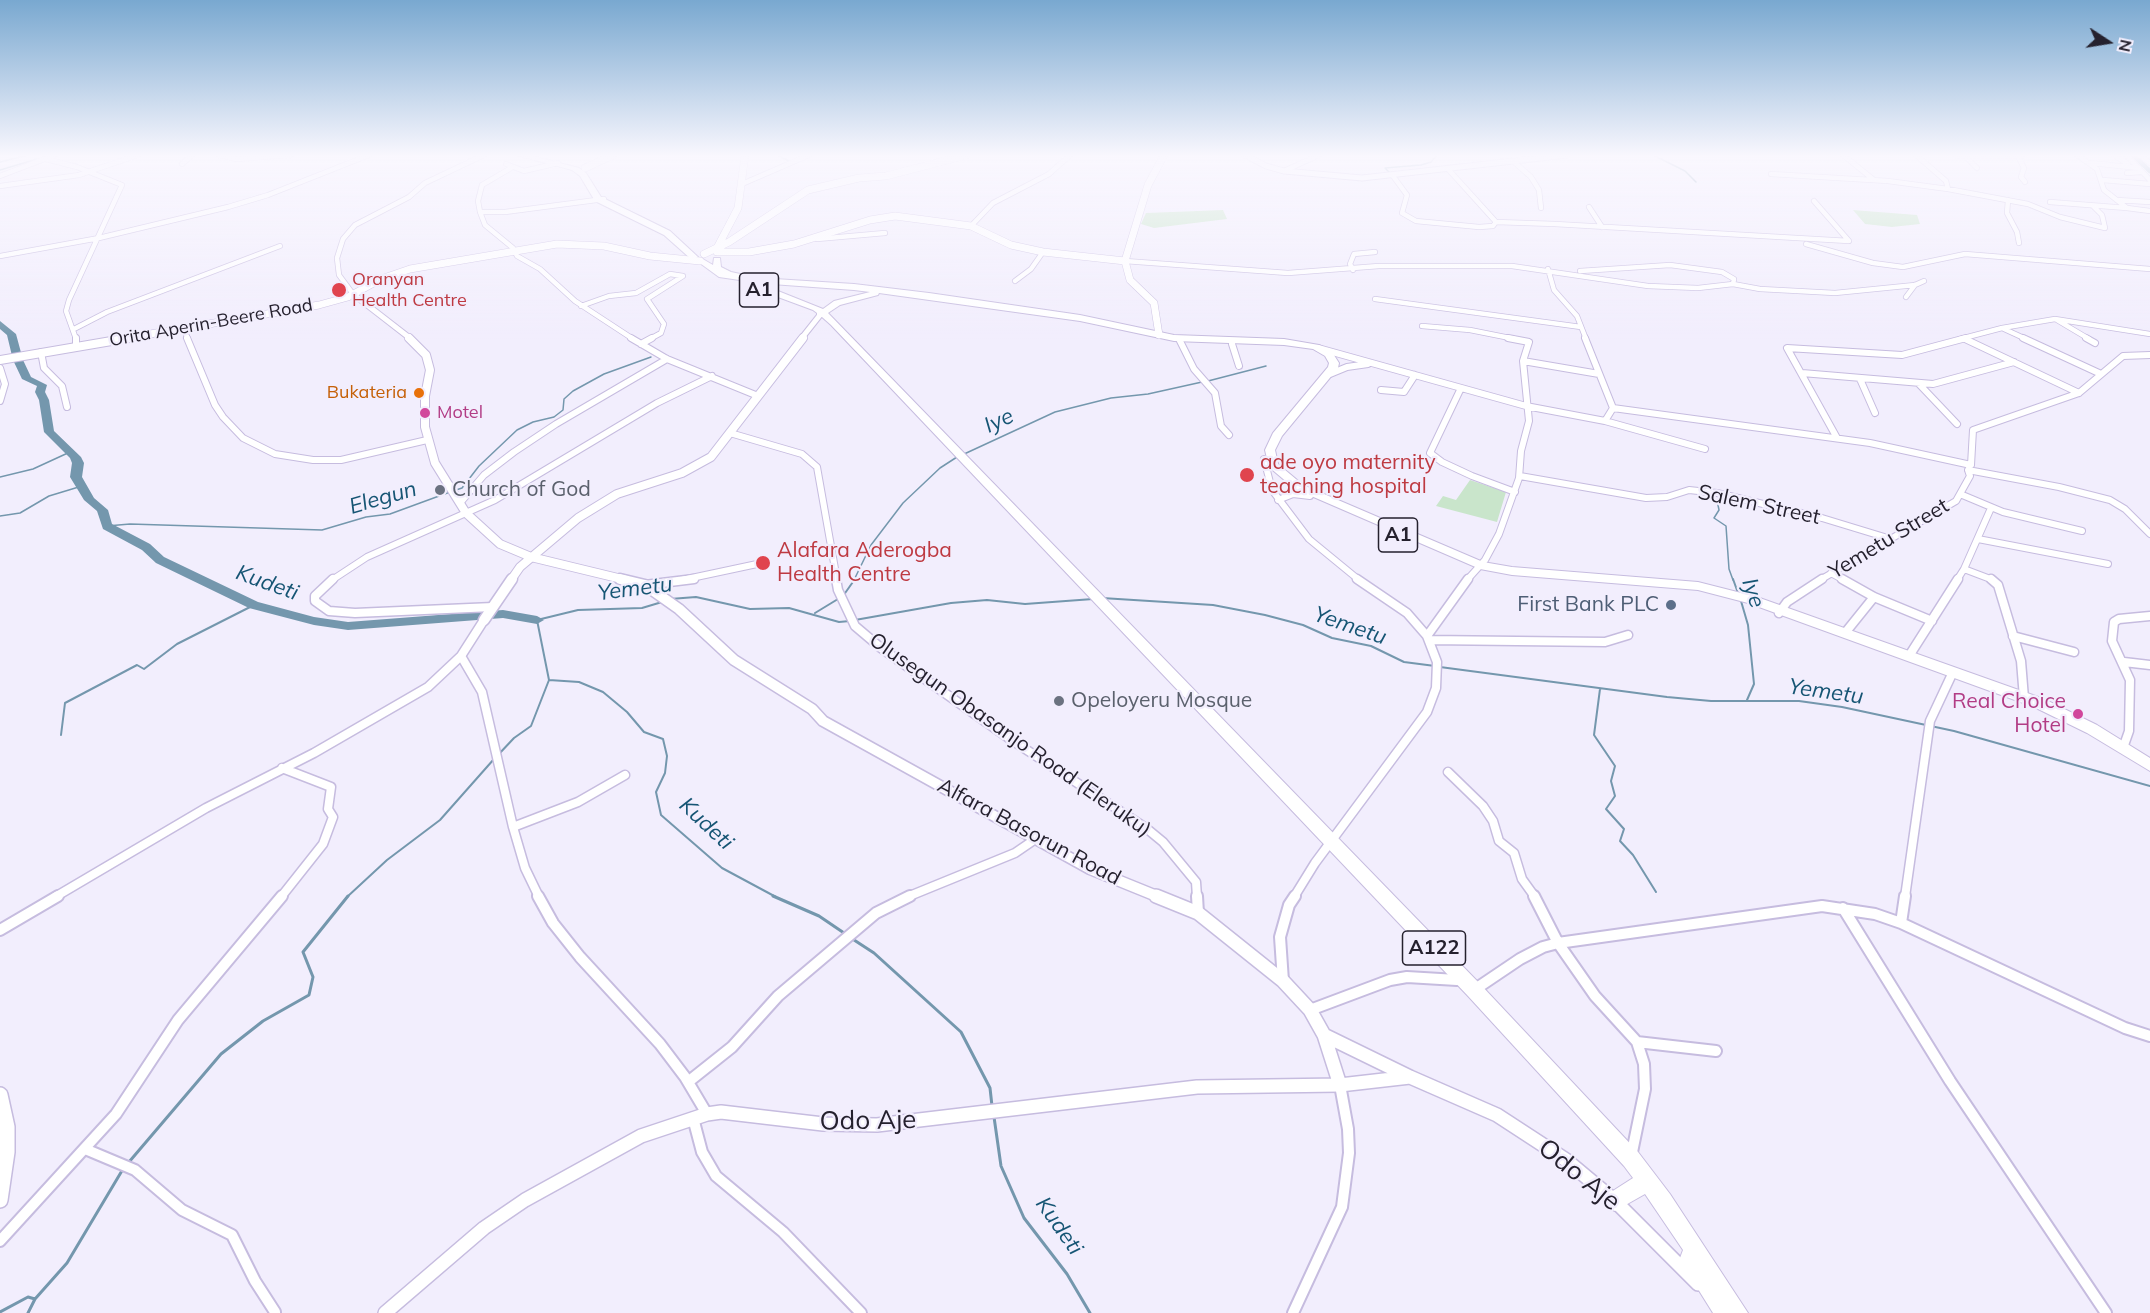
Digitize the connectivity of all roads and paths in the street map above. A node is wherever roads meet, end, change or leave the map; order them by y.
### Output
1 (108, 216) edge
2 (186, 216) edge
3 (372, 216) edge
4 (482, 216) edge
5 (636, 216) edge
6 (735, 216) edge
7 (771, 216) edge
8 (887, 216) edge
9 (909, 216) edge
10 (980, 216) edge
11 (1139, 216) edge
12 (1406, 216) edge
13 (1491, 216) edge
14 (1595, 216) edge
15 (1827, 216) edge
16 (2009, 216) edge
17 (2058, 216) edge
18 (2102, 216) edge
19 (1496, 222) junction
20 (971, 226) junction
21 (1602, 227) junction
22 (885, 233) dead end
23 (99, 238) junction
24 (818, 238) junction
25 (1795, 240) junction
26 (2019, 243) dead end
27 (280, 246) dead end
28 (515, 252) junction
29 (1043, 252) junction
30 (1374, 252) dead end
31 (717, 255) junction
32 (0, 256) edge
33 (699, 257) junction
34 (1125, 261) junction
35 (1548, 269) junction
36 (2150, 269) edge
37 (1353, 270) junction
38 (1566, 272) junction
39 (724, 274) junction
40 (1015, 281) dead end
41 (1924, 282) dead end
42 (1733, 284) junction
43 (1915, 285) junction
44 (636, 293) junction
45 (353, 294) junction
46 (920, 296) junction
47 (1906, 297) dead end
48 (648, 299) junction
49 (1375, 299) dead end
50 (581, 306) junction
51 (821, 314) junction
52 (1066, 317) junction
53 (2055, 319) junction
54 (1422, 326) dead end
55 (183, 327) junction
56 (1581, 327) junction
57 (2002, 328) junction
58 (74, 329) junction
59 (2150, 334) edge
60 (1159, 335) junction
61 (1965, 339) junction
62 (1180, 341) junction
63 (2095, 343) dead end
64 (641, 344) junction
65 (1232, 344) junction
66 (76, 345) junction
67 (1316, 347) junction
68 (41, 351) junction
69 (2150, 355) edge
70 (3, 359) edge
71 (667, 359) junction
72 (1523, 361) junction
73 (2014, 362) junction
74 (1376, 364) junction
75 (1239, 366) dead end
76 (0, 368) edge
77 (1802, 373) junction
78 (1330, 374) junction
79 (1599, 374) junction
80 (2101, 374) junction
81 (1415, 375) junction
82 (712, 376) junction
83 (1860, 379) junction
84 (1919, 384) junction
85 (1461, 388) junction
86 (1381, 390) dead end
87 (2079, 393) junction
88 (758, 396) junction
89 (0, 401) edge
90 (1526, 406) junction
91 (67, 407) dead end
92 (1298, 408) junction
93 (1613, 408) junction
94 (1875, 413) dead end
95 (1605, 421) junction
96 (1957, 424) dead end
97 (729, 433) junction
98 (1229, 435) dead end
99 (1837, 438) junction
100 (428, 440) junction
101 (1705, 449) dead end
102 (1264, 459) junction
103 (1969, 468) junction
104 (1520, 476) junction
105 (1515, 492) junction
106 (1960, 494) junction
107 (1310, 496) junction
108 (1278, 500) junction
109 (460, 503) junction
110 (1990, 508) junction
111 (466, 513) junction
112 (2082, 531) dead end
113 (2150, 534) edge
114 (1891, 539) junction
115 (1978, 539) junction
116 (531, 557) junction
117 (757, 564) dead end
118 (2108, 564) dead end
119 (1479, 567) junction
120 (1964, 569) junction
121 (1831, 573) junction
122 (645, 585) junction
123 (1874, 597) junction
124 (491, 609) junction
125 (1779, 611) junction
126 (2150, 616) edge
127 (484, 620) joint
128 (1932, 621) junction
129 (1845, 633) junction
130 (1628, 635) dead end
131 (2013, 636) junction
132 (1428, 638) junction
133 (2074, 652) dead end
134 (461, 656) junction
135 (1909, 656) junction
136 (2124, 662) junction
137 (2150, 665) edge
138 (1952, 673) junction
139 (2024, 698) junction
140 (2123, 748) junction
141 (2150, 765) edge
142 (282, 768) junction
143 (2150, 770) edge
144 (1448, 772) dead end
145 (625, 775) dead end
146 (513, 827) junction
147 (1034, 840) junction
148 (1331, 845) junction
149 (1843, 908) junction
150 (1198, 913) junction
151 (1901, 923) junction
152 (0, 930) edge
153 (1558, 943) junction
154 (1456, 980) junction
155 (1283, 981) junction
156 (1474, 990) junction
157 (1310, 1010) junction
158 (1324, 1035) junction
159 (2150, 1036) edge
160 (1637, 1042) junction
161 (1716, 1051) dead end
162 (1410, 1077) junction
163 (688, 1082) junction
164 (1340, 1085) junction
165 (0, 1095) edge
166 (707, 1114) junction
167 (693, 1118) junction
168 (85, 1149) junction
169 (1628, 1162) junction
170 (1644, 1182) junction
171 (0, 1200) edge
172 (1615, 1201) junction
173 (0, 1240) edge
174 (275, 1312) edge
175 (1728, 1312) edge
176 (385, 1313) edge
177 (861, 1313) edge
178 (1293, 1313) edge
179 (2106, 1313) edge

1 - 23 street
2 - 23 street
3 - 45 street
4 - 28 street
5 - 33 highway, A1
6 - 31 main road
7 - 31 main road
8 - 24 main road
9 - 20 main road
10 - 20 street
11 - 34 main road
12 - 19 street
13 - 19 street
14 - 21 street
15 - 25 street
16 - 26 street
17 - 18 street
19 - 21 street
20 - 29 main road
21 - 25 street
22 - 24 street
23 - 32 street
23 - 58 street
24 - 31 main road
25 - 36 street
27 - 58 street
28 - 33 main road, Orita Aperin-Beere Road
28 - 45 main road, Orita Aperin-Beere Road
28 - 50 street
29 - 34 main road
29 - 40 street
30 - 37 street
31 - 33 highway
31 - 39 highway, A1
33 - 39 highway, A1
34 - 37 street
34 - 60 main road
35 - 37 street
35 - 38 street
35 - 56 street
38 - 42 street
38 - 42 street
39 - 46 highway, A1
39 - 51 highway, A1
41 - 43 street
42 - 43 street
43 - 47 street
44 - 48 street
44 - 48 street
44 - 50 street
45 - 55 main road, Orita Aperin-Beere Road
45 - 100 street, Alfara Basorun Road
46 - 51 highway, A1
46 - 52 highway, A1
48 - 64 street
49 - 56 street
50 - 64 street
51 - 88 street
51 - 148 highway, A122
52 - 60 highway, A1
52 - 62 highway, A1
53 - 57 street
53 - 59 street
53 - 63 street
54 - 72 street
55 - 66 main road, Orita Aperin-Beere Road
55 - 100 street
56 - 79 street
57 - 61 street
57 - 80 street
58 - 66 street
60 - 67 highway, A1
61 - 73 street
61 - 77 street
62 - 65 highway, A1
62 - 98 street
64 - 71 street
65 - 75 street
65 - 92 highway, A1
66 - 68 main road, Orita Aperin-Beere Road
67 - 74 street
67 - 78 highway
68 - 70 main road, Orita Aperin-Beere Road
68 - 91 street
69 - 80 street, Yemetu Street
71 - 82 street
71 - 109 street
72 - 79 street
72 - 90 street
73 - 84 street
73 - 87 street
74 - 78 street
74 - 81 street
76 - 89 street
77 - 83 street
77 - 99 street
78 - 92 highway, A1
79 - 93 street
80 - 87 street, Yemetu Street
81 - 85 street
81 - 86 street
82 - 88 street
82 - 111 street
83 - 84 street
83 - 94 street
84 - 96 street
85 - 90 street
85 - 105 street
87 - 103 street, Yemetu Street
88 - 97 street
90 - 95 street
90 - 104 street
92 - 102 highway, A1
92 - 119 highway, A1
93 - 95 street
93 - 99 street
95 - 101 street
97 - 116 street
97 - 150 street, Olusegun Obasanjo Road (Eleruku)
99 - 103 street
100 - 109 street, Alfara Basorun Road
102 - 107 highway, A1
102 - 108 street
103 - 106 street, Yemetu Street
103 - 113 street
104 - 105 street
104 - 114 street, Salem Street
105 - 119 street
106 - 110 street
106 - 114 street, Yemetu Street
107 - 108 street
107 - 119 highway, A1
108 - 132 street
109 - 111 street, Alfara Basorun Road
110 - 112 street
110 - 115 street
111 - 116 street, Alfara Basorun Road
111 - 124 street
114 - 121 street, Yemetu Street
115 - 118 street
115 - 120 street
116 - 122 street, Alfara Basorun Road
116 - 124 street
117 - 122 street
119 - 125 highway, A1
119 - 132 street
120 - 128 street
120 - 131 street
121 - 123 street
121 - 125 street, Yemetu Street
122 - 147 street, Alfara Basorun Road
123 - 128 street
123 - 129 street
124 - 127 street
125 - 129 highway, A1
125 - 138 highway, A1
126 - 136 street
127 - 134 street
128 - 135 street
129 - 135 highway, A1
130 - 132 street
131 - 133 street
131 - 139 street
132 - 148 street
134 - 142 street
134 - 146 street
135 - 138 highway, A1
136 - 137 street
136 - 140 street
138 - 139 highway, A1
138 - 143 highway, A1
138 - 151 street
139 - 140 highway, A1
140 - 141 highway, A1
142 - 152 street
142 - 168 street
144 - 153 street
145 - 146 street
146 - 163 street
147 - 150 street, Alfara Basorun Road
147 - 163 street
148 - 154 highway, A122
148 - 155 street
148 - 156 highway, A122
149 - 151 street
149 - 153 street
149 - 179 street
150 - 155 street, Alfara Basorun Road
151 - 159 street
153 - 156 street
153 - 160 street
154 - 157 street
154 - 169 highway, A122
155 - 157 street, Alfara Basorun Road
156 - 169 highway, A122
157 - 158 street, Alfara Basorun Road
158 - 162 street, Odo Aje
158 - 164 street, Alfara Basorun Road
160 - 161 street
160 - 169 street
162 - 164 street, Odo Aje
162 - 172 street, Odo Aje
163 - 166 street
164 - 166 street, Odo Aje
164 - 178 street
165 - 171 main road
166 - 167 street, Odo Aje
167 - 176 street, Odo Aje
167 - 177 street
168 - 173 street
168 - 174 street
169 - 170 highway, A122
170 - 172 highway
170 - 175 highway, A122
172 - 175 street, Odo Aje

